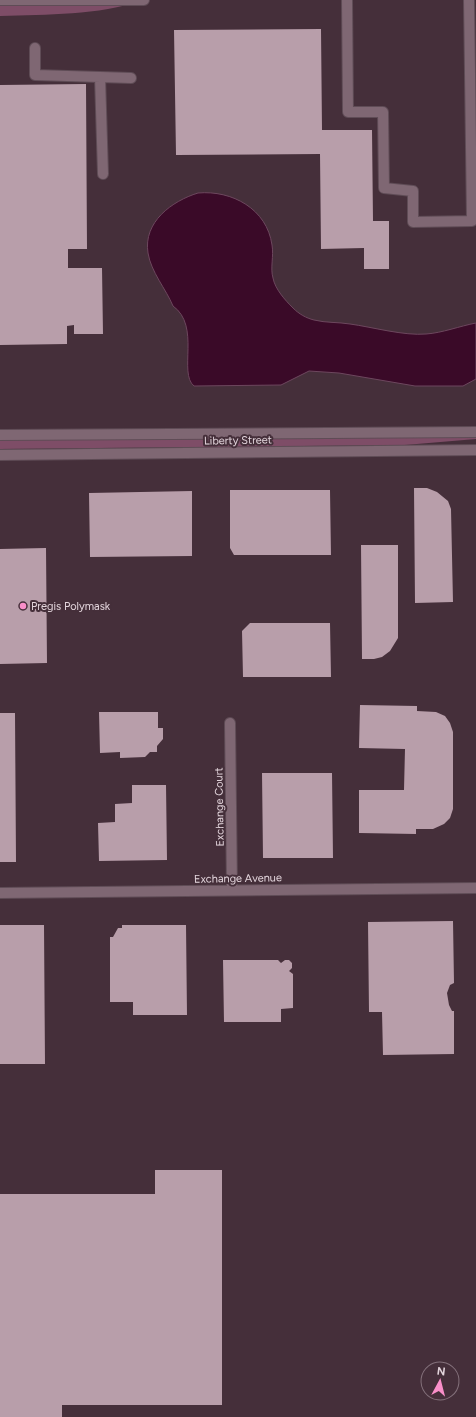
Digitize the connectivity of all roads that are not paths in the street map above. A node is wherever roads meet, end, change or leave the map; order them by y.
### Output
1 (0, 0) edge
2 (144, 0) edge
3 (347, 0) edge
4 (469, 0) edge
5 (35, 48) dead end
6 (100, 77) junction
7 (131, 78) dead end
8 (103, 174) dead end
9 (476, 432) edge
10 (0, 435) edge
11 (476, 450) edge
12 (0, 455) edge
13 (230, 723) dead end
14 (476, 888) edge
15 (232, 890) junction
16 (0, 893) edge

1 - 2 street
3 - 4 street
5 - 6 street
6 - 7 street
6 - 8 street
9 - 10 street, Liberty Street
11 - 12 street, Liberty Street
13 - 15 street, Exchange Court
14 - 15 street, Exchange Avenue
15 - 16 street, Exchange Avenue

